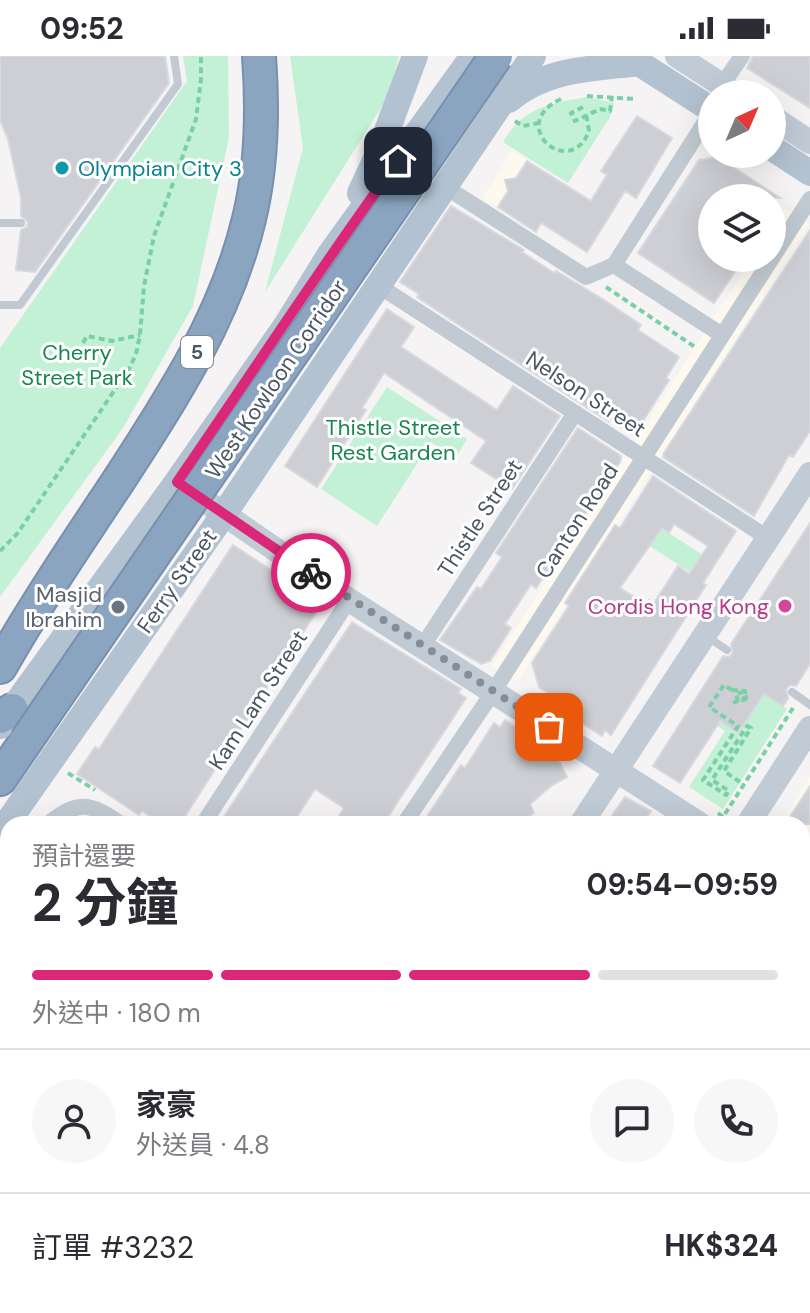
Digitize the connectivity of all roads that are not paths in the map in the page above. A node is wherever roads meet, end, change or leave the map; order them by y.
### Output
1 (174, 56) edge
2 (259, 56) edge
3 (415, 56) edge
4 (473, 56) edge
5 (496, 56) edge
6 (533, 56) edge
7 (677, 56) edge
8 (742, 56) edge
9 (633, 59) edge
10 (701, 80) edge
11 (731, 80) edge
12 (698, 89) edge
13 (502, 117) junction
14 (786, 126) edge
15 (698, 135) edge
16 (810, 142) edge
17 (786, 157) edge
18 (810, 173) edge
19 (458, 195) dead end
20 (810, 199) edge
21 (0, 223) edge
22 (21, 223) dead end
23 (330, 254) junction
24 (614, 265) junction
25 (379, 286) junction
26 (0, 305) edge
27 (722, 335) junction
28 (575, 413) junction
29 (644, 458) junction
30 (810, 474) edge
31 (177, 482) junction
32 (224, 514) junction
33 (768, 538) junction
34 (349, 600) junction
35 (705, 636) junction
36 (422, 647) junction
37 (727, 650) dead end
38 (0, 667) edge
39 (493, 692) junction
40 (796, 695) road end
41 (810, 705) edge
42 (10, 724) edge
43 (810, 728) edge
44 (616, 771) junction
45 (0, 779) edge
46 (23, 814) edge
47 (59, 816) edge
48 (108, 816) edge
49 (208, 816) edge
50 (409, 816) edge
51 (586, 816) edge
52 (704, 816) edge
53 (753, 816) edge

1 - 26 lane
2 - 38 highway, 5
3 - 23 main road
4 - 23 main road
5 - 42 highway, West Kowloon Corridor, bridge
6 - 13 main road, Ferry Street
7 - 10 street
8 - 11 street
9 - 12 main road
9 - 13 main road
13 - 25 main road, Ferry Street
14 - 16 street
15 - 24 street
17 - 18 main road
19 - 24 street
20 - 27 street, Canton Road
21 - 22 lane
23 - 31 main road
24 - 27 street
25 - 28 street, Nelson Street
25 - 32 main road, Ferry Street
27 - 29 street, Canton Road
28 - 29 street, Nelson Street
28 - 36 street, Thistle Street
29 - 33 street, Nelson Street
29 - 39 street, Canton Road
30 - 33 street
31 - 32 street
31 - 42 main road
32 - 34 street
32 - 46 main road, Ferry Street
33 - 35 street
34 - 36 street
34 - 49 street, Kam Lam Street
35 - 37 lane
35 - 44 street
36 - 39 street
39 - 44 street
39 - 50 street, Canton Road
40 - 41 lane
42 - 45 highway
43 - 53 street
44 - 51 street
44 - 52 street
47 - 48 street

